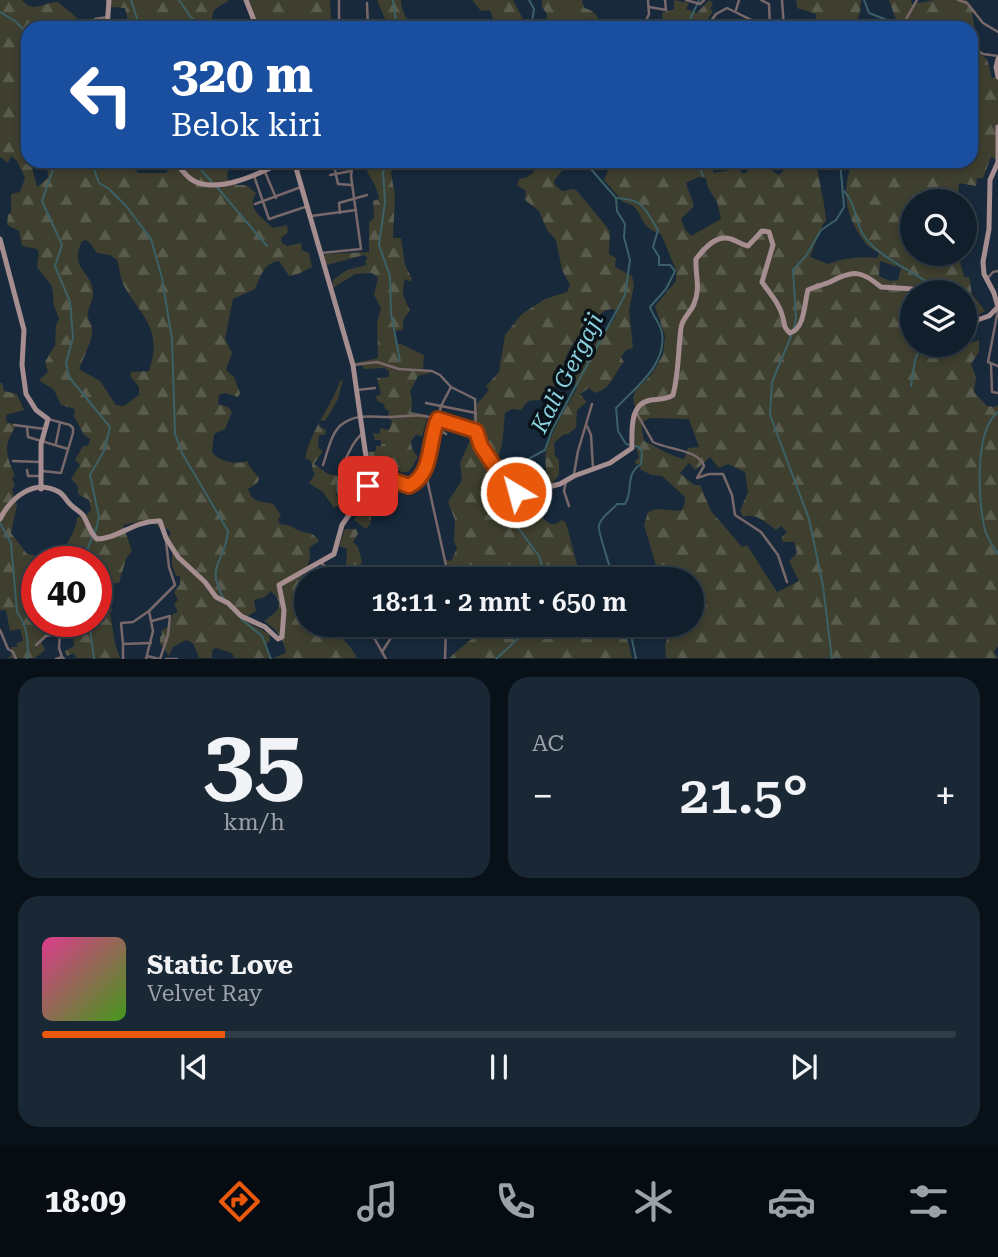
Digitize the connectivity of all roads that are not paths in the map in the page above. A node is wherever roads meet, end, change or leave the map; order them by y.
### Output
1 (109, 0) edge
2 (247, 0) edge
3 (339, 0) edge
4 (648, 0) edge
5 (665, 0) edge
6 (686, 0) edge
7 (704, 0) edge
8 (739, 0) edge
9 (761, 0) edge
10 (782, 0) edge
11 (916, 0) edge
12 (958, 0) edge
13 (367, 3) dead end
14 (727, 3) dead end
15 (649, 7) junction
16 (727, 8) junction
17 (735, 12) junction
18 (107, 17) junction
19 (340, 20) joint
20 (93, 21) edge
21 (107, 21) edge
22 (254, 21) edge
23 (344, 21) edge
24 (369, 21) edge
25 (647, 21) edge
26 (711, 21) edge
27 (754, 21) edge
28 (769, 21) edge
29 (784, 21) edge
30 (905, 21) edge
31 (998, 32) edge
32 (978, 51) edge
33 (998, 58) edge
34 (998, 77) edge
35 (998, 127) edge
36 (181, 168) edge
37 (271, 168) edge
38 (297, 168) edge
39 (335, 168) edge
40 (352, 168) edge
41 (265, 171) junction
42 (351, 171) junction
43 (336, 173) junction
44 (330, 175) dead end
45 (254, 176) junction
46 (352, 185) junction
47 (303, 186) junction
48 (367, 195) dead end
49 (276, 198) junction
50 (355, 199) junction
51 (264, 202) junction
52 (255, 204) dead end
53 (309, 206) junction
54 (356, 210) junction
55 (340, 213) junction
56 (311, 216) junction
57 (0, 239) edge
58 (321, 253) junction
59 (998, 271) edge
60 (987, 279) junction
61 (900, 288) edge
62 (998, 308) edge
63 (977, 320) edge
64 (991, 364) junction
65 (353, 365) junction
66 (998, 366) edge
67 (451, 387) junction
68 (375, 388) dead end
69 (358, 390) junction
70 (998, 393) edge
71 (426, 403) dead end
72 (592, 404) dead end
73 (441, 406) junction
74 (636, 412) junction
75 (476, 413) junction
76 (361, 416) junction
77 (48, 419) junction
78 (437, 422) junction
79 (60, 423) junction
80 (15, 425) dead end
81 (587, 426) junction
82 (27, 428) junction
83 (45, 429) junction
84 (476, 431) junction
85 (364, 434) junction
86 (446, 434) dead end
87 (42, 440) junction
88 (56, 445) junction
89 (68, 449) junction
90 (13, 461) dead end
91 (42, 462) junction
92 (323, 465) dead end
93 (593, 468) junction
94 (425, 469) junction
95 (27, 470) dead end
96 (42, 473) junction
97 (574, 476) junction
98 (566, 481) junction
99 (370, 485) junction
100 (41, 489) junction
101 (569, 506) dead end
102 (351, 511) junction
103 (0, 519) edge
104 (166, 538) junction
105 (321, 563) junction
106 (326, 567) edge
107 (446, 567) edge
108 (786, 582) dead end
109 (149, 611) junction
110 (152, 621) junction
111 (0, 630) edge
112 (45, 637) edge
113 (60, 637) edge
114 (374, 637) edge
115 (391, 637) edge
116 (446, 637) edge
117 (151, 643) junction
118 (123, 644) junction
119 (36, 645) dead end
120 (0, 649) edge
121 (8, 649) junction
122 (382, 652) junction
123 (146, 657) edge
124 (63, 658) edge
125 (16, 659) edge
126 (56, 659) edge
127 (123, 659) edge
128 (160, 659) edge
129 (166, 659) edge
130 (177, 659) edge
131 (386, 659) edge
132 (445, 659) edge

1 - 18 street
2 - 22 street
3 - 19 street
4 - 15 street
5 - 15 street
6 - 7 street
8 - 17 street
9 - 28 street
10 - 29 street
11 - 30 street
12 - 31 street
13 - 24 street
14 - 16 street
15 - 25 street
16 - 17 street
16 - 26 street
17 - 27 street
18 - 20 street
18 - 21 street
19 - 23 street
32 - 33 street
33 - 34 street
35 - 60 street
36 - 45 street
37 - 41 street
38 - 47 street
39 - 43 street
40 - 42 street
41 - 45 street
41 - 49 street
42 - 43 street
42 - 46 street
43 - 44 street
43 - 46 street
45 - 51 street
46 - 50 street
47 - 49 street
47 - 53 street
48 - 50 street
49 - 51 street
50 - 54 street
50 - 55 street
51 - 52 street
51 - 53 street
53 - 56 street
54 - 55 street
54 - 58 street
55 - 56 street
56 - 58 street
57 - 77 street
58 - 65 street
59 - 60 street
60 - 62 street
61 - 74 street
62 - 63 street
62 - 64 street
64 - 66 street
64 - 70 street
65 - 67 street
65 - 69 street
67 - 73 street
67 - 75 street
68 - 69 street
69 - 76 street
71 - 73 street
72 - 81 street
73 - 75 street
73 - 78 street
74 - 93 street
74 - 108 street
75 - 84 street
76 - 78 street
76 - 85 street
76 - 92 street
77 - 79 street
77 - 83 street
78 - 84 street
78 - 86 street
78 - 94 street
79 - 88 street
79 - 89 street
80 - 82 street
81 - 93 street
81 - 97 street
82 - 83 street
82 - 87 street
83 - 87 street
84 - 98 street
85 - 99 street
85 - 102 street
87 - 88 street
87 - 91 street
88 - 89 street
89 - 96 street
90 - 91 street
91 - 96 street
93 - 97 street
94 - 99 street
94 - 107 street
95 - 96 street
96 - 100 street
97 - 98 street
98 - 101 street
99 - 102 street
100 - 103 street
100 - 104 street
102 - 105 street
104 - 105 street
104 - 109 street
105 - 106 street
109 - 110 street
109 - 118 street
110 - 117 street
110 - 128 street
111 - 121 street
112 - 119 street
113 - 124 street
114 - 122 street
115 - 122 street
116 - 132 street
117 - 118 street
117 - 123 street
118 - 127 street
120 - 121 street
121 - 125 street
122 - 131 street
123 - 128 street
124 - 126 street
129 - 130 street

